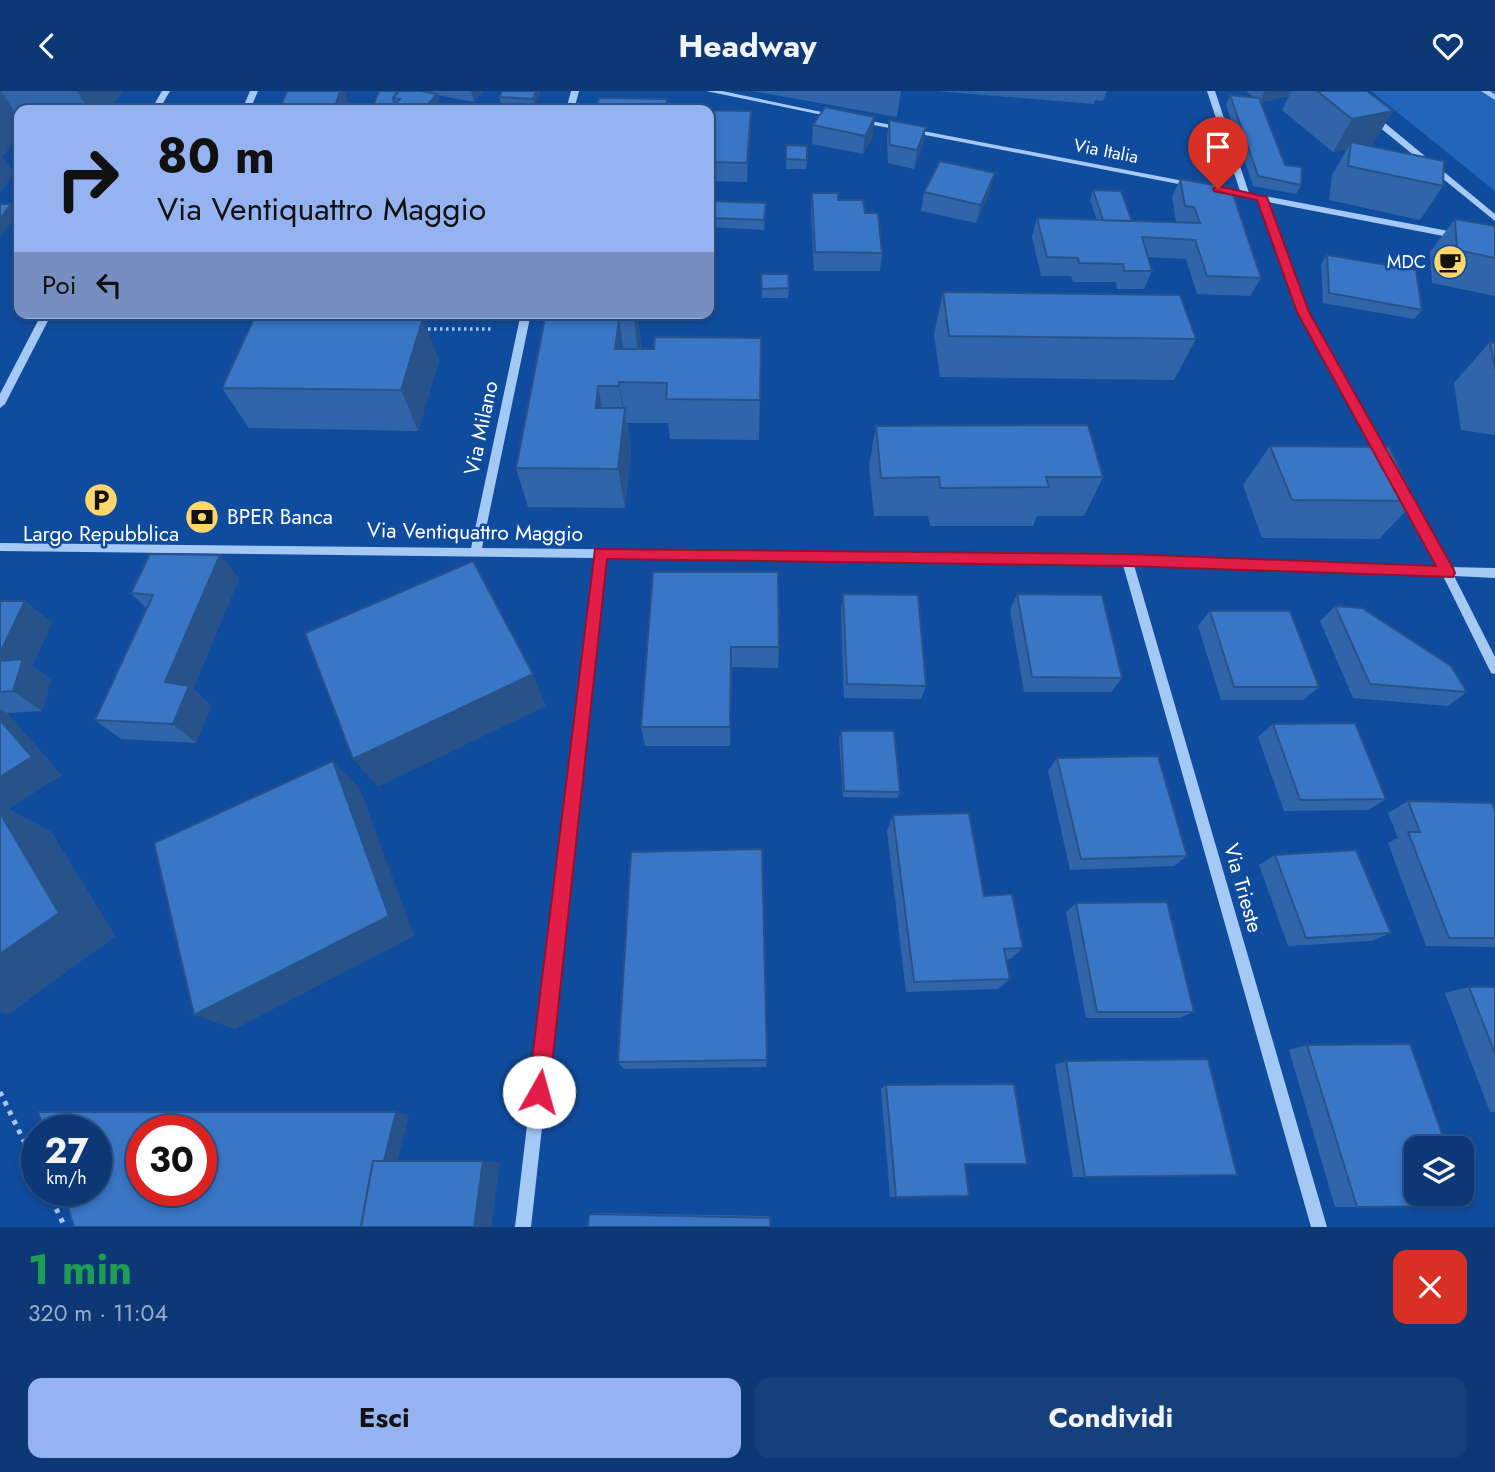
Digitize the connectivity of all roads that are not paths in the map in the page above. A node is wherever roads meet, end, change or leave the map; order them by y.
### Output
1 (710, 91) edge
2 (1211, 91) edge
3 (1485, 91) edge
4 (1495, 98) edge
5 (1360, 108) edge
6 (1245, 194) junction
7 (1262, 197) junction
8 (1495, 218) edge
9 (1463, 236) edge
10 (44, 319) edge
11 (524, 319) edge
12 (0, 404) edge
13 (1388, 466) edge
14 (1395, 478) edge
15 (0, 547) edge
16 (476, 550) junction
17 (600, 554) junction
18 (1127, 560) junction
19 (1447, 573) junction
20 (1495, 573) edge
21 (1495, 669) edge
22 (523, 1227) edge
23 (1319, 1227) edge

1 - 6 street, Via Italia
2 - 6 street
3 - 4 street
5 - 8 street
6 - 7 street, Via Italia
7 - 9 street, Via Italia
7 - 13 street
10 - 12 street
11 - 16 street, Via Milano
14 - 19 street
15 - 16 street, Via Ventiquattro Maggio
16 - 17 street, Via Ventiquattro Maggio
17 - 18 street, Via Ventiquattro Maggio
17 - 22 street
18 - 19 street, Via Ventiquattro Maggio
18 - 23 street, Via Trieste
19 - 20 street, Via Ventiquattro Maggio
19 - 21 street

